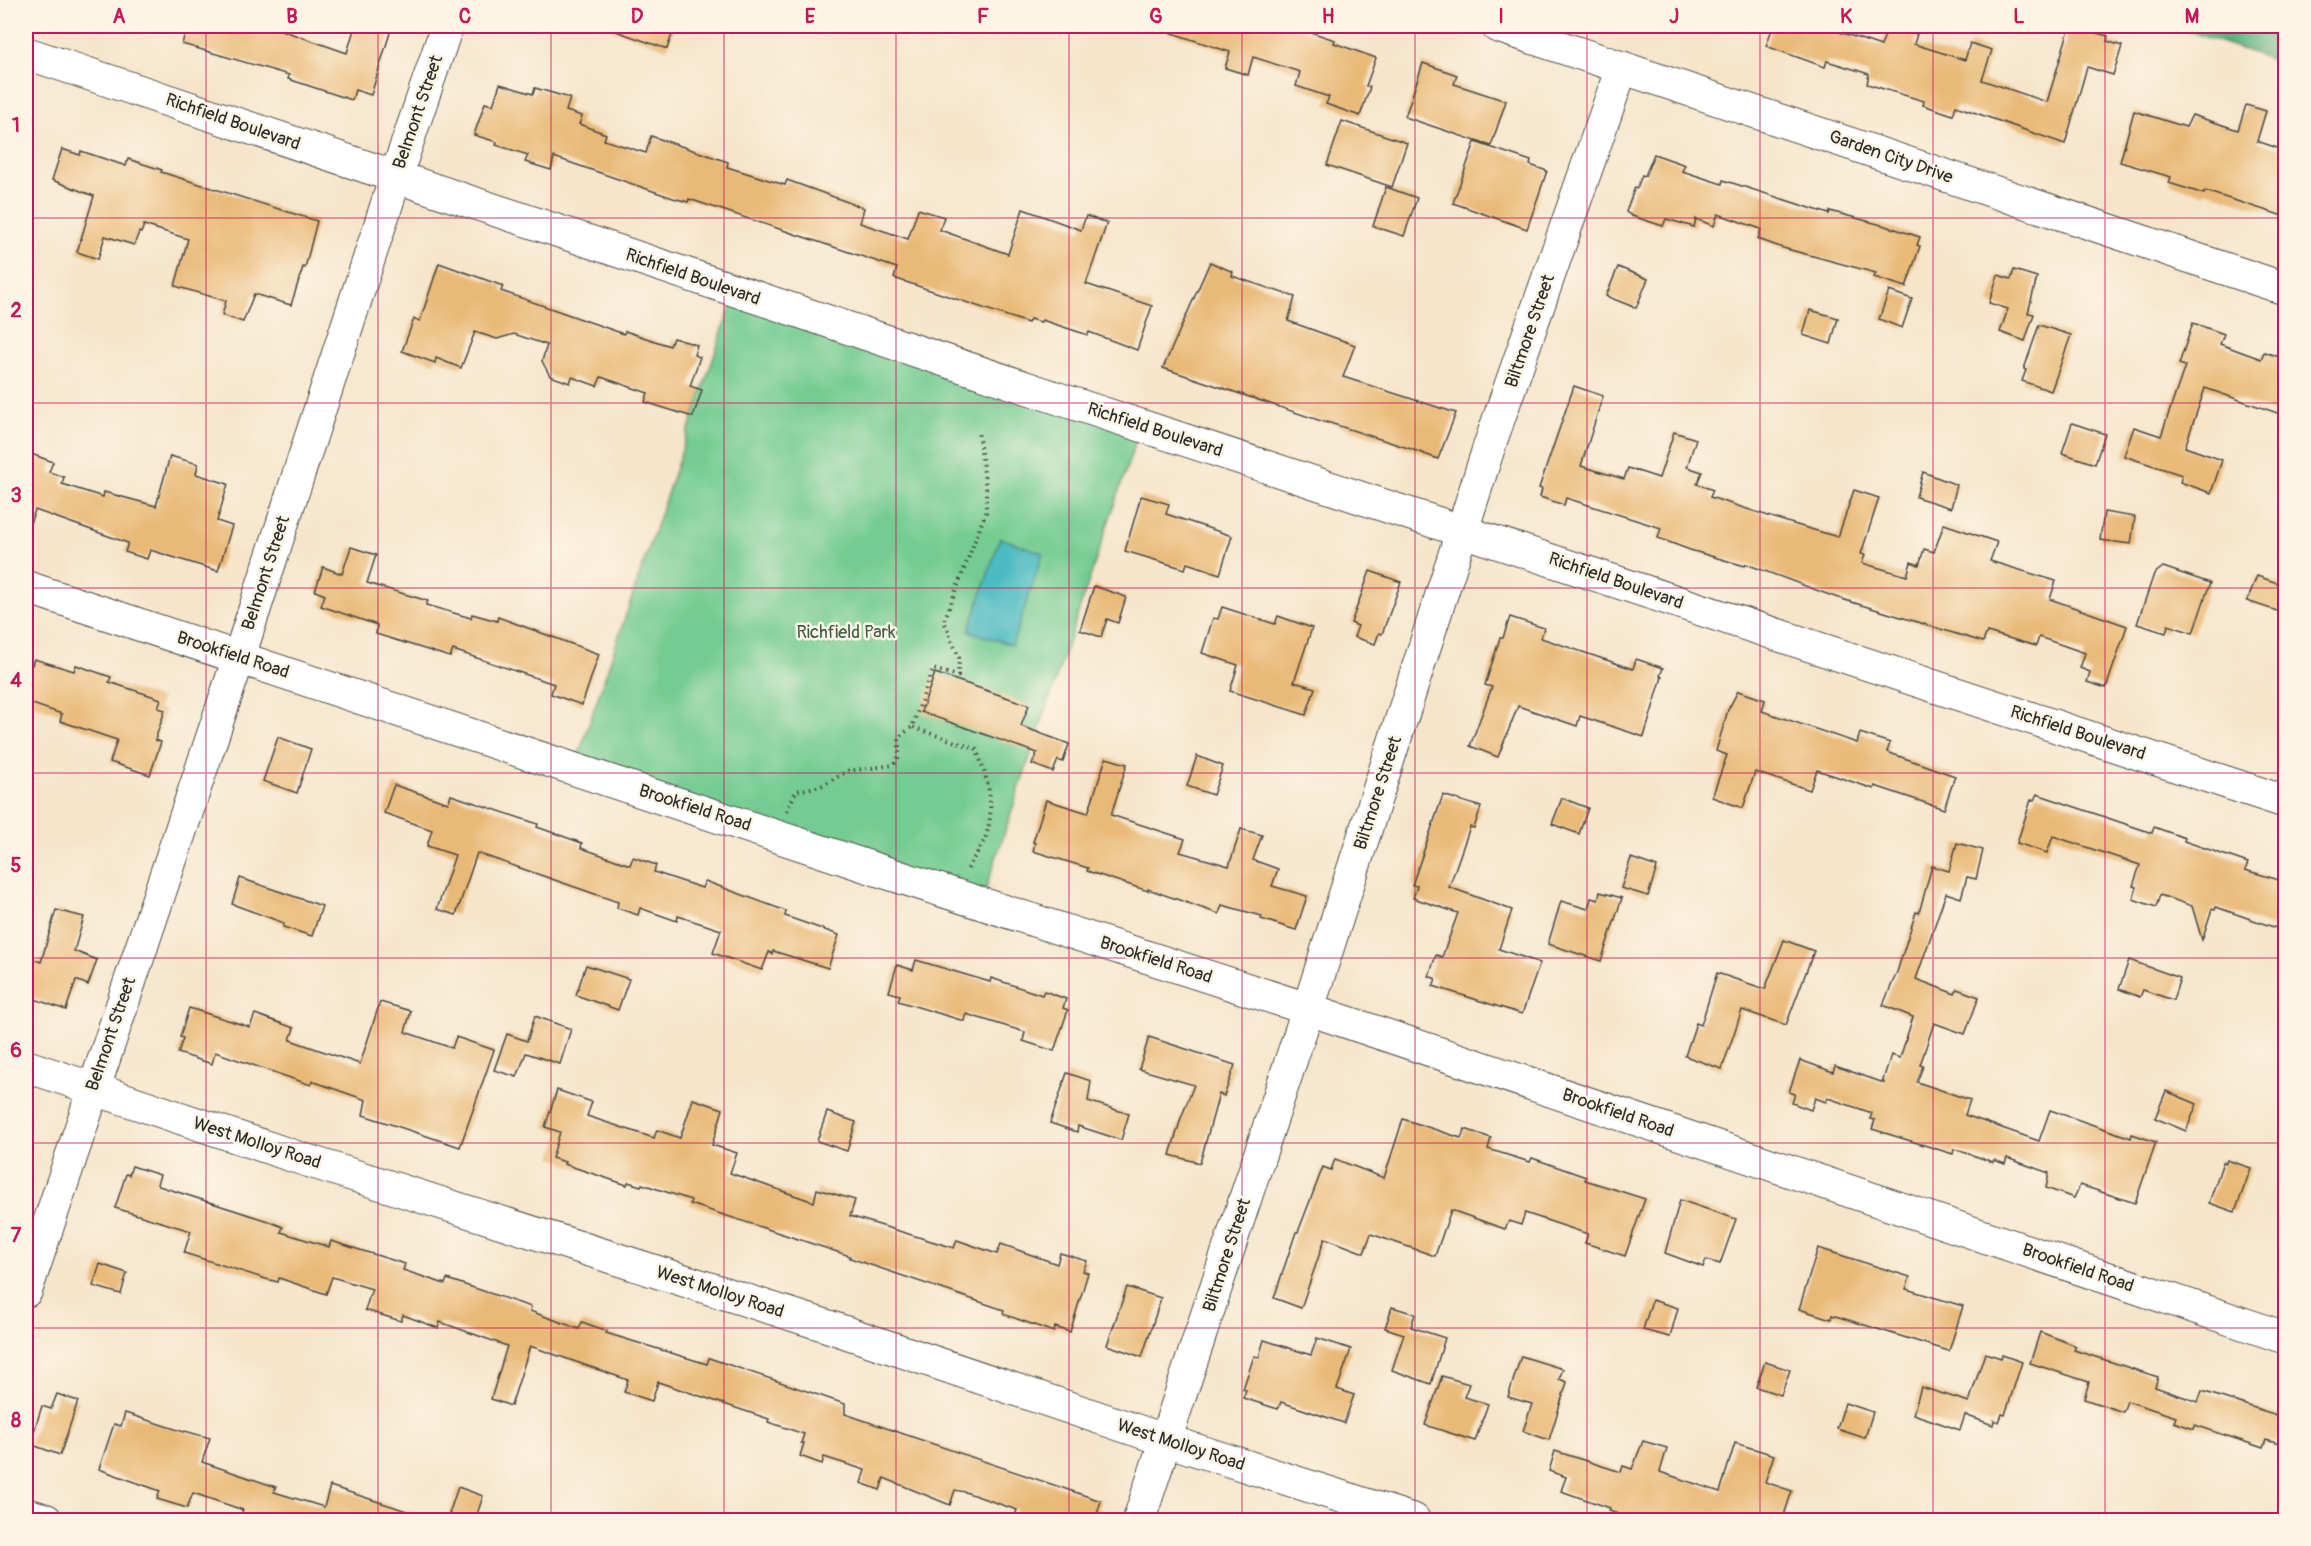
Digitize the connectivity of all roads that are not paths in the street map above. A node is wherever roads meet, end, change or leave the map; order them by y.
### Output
1 (447, 26) edge
2 (1497, 26) edge
3 (26, 53) edge
4 (1622, 67) junction
5 (396, 176) junction
6 (2286, 289) edge
7 (1463, 530) junction
8 (26, 587) edge
9 (239, 657) junction
10 (2286, 802) edge
11 (1308, 1009) junction
12 (26, 1065) edge
13 (93, 1088) junction
14 (26, 1291) edge
15 (2286, 1338) edge
16 (1165, 1440) junction
17 (26, 1514) edge
18 (46, 1521) edge
19 (1139, 1521) edge
20 (1414, 1521) edge

1 - 5 street, Belmont Street
2 - 4 street, Garden City Drive
3 - 5 street, Richfield Boulevard
4 - 6 street, Garden City Drive
4 - 7 street, Biltmore Street
5 - 7 street, Richfield Boulevard
5 - 9 street, Belmont Street
7 - 10 street, Richfield Boulevard
7 - 11 street, Biltmore Street
8 - 9 street, Brookfield Road
9 - 11 street, Brookfield Road
9 - 13 street, Belmont Street
11 - 15 street, Brookfield Road
11 - 16 street, Biltmore Street
12 - 13 street, West Molloy Road
13 - 14 street, Belmont Street
13 - 16 street, West Molloy Road
16 - 19 street, Biltmore Street
16 - 20 street, West Molloy Road
17 - 18 street

